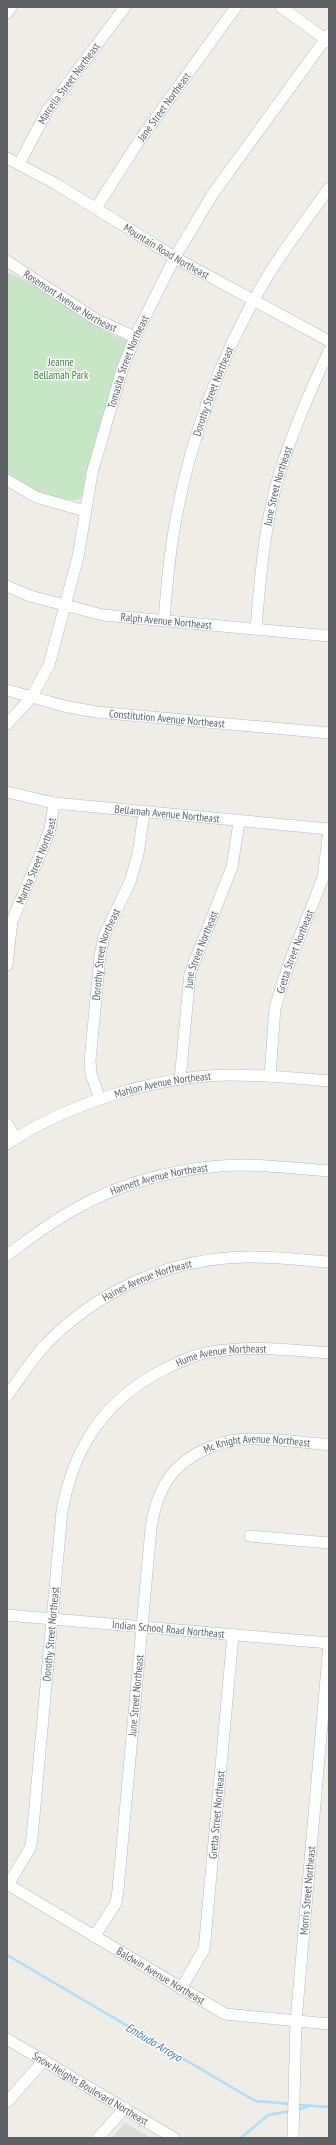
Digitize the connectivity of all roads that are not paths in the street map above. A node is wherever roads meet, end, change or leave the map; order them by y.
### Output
1 (11, 7) edge
2 (124, 7) edge
3 (236, 7) edge
4 (281, 7) edge
5 (7, 13) edge
6 (328, 38) edge
7 (7, 158) edge
8 (19, 164) junction
9 (329, 188) edge
10 (96, 208) junction
11 (174, 257) junction
12 (7, 261) edge
13 (254, 302) junction
14 (135, 337) junction
15 (329, 341) edge
16 (329, 351) edge
17 (7, 480) edge
18 (85, 511) junction
19 (7, 586) edge
20 (65, 607) junction
21 (164, 621) junction
22 (256, 629) junction
23 (329, 636) edge
24 (7, 690) edge
25 (31, 698) junction
26 (7, 724) edge
27 (329, 733) edge
28 (7, 792) edge
29 (54, 804) junction
30 (144, 813) junction
31 (238, 822) junction
32 (329, 829) edge
33 (7, 965) edge
34 (270, 1076) junction
35 (180, 1080) junction
36 (329, 1081) edge
37 (100, 1099) junction
38 (7, 1124) edge
39 (11, 1141) edge
40 (329, 1171) edge
41 (7, 1255) edge
42 (329, 1262) edge
43 (329, 1353) edge
44 (123, 1395) joint
45 (7, 1396) edge
46 (329, 1445) edge
47 (188, 1460) joint
48 (250, 1536) dead end
49 (329, 1543) edge
50 (7, 1615) edge
51 (52, 1619) junction
52 (142, 1627) junction
53 (233, 1635) junction
54 (329, 1643) edge
55 (8, 1884) edge
56 (94, 1937) junction
57 (181, 1989) junction
58 (296, 2021) junction
59 (329, 2024) edge
60 (7, 2039) edge
61 (44, 2060) junction
62 (7, 2102) edge
63 (125, 2108) junction
64 (98, 2138) edge
65 (174, 2138) edge
66 (293, 2138) edge

1 - 5 street
2 - 8 street, Marcella Street Northeast
3 - 10 street, Jane Street Northeast
4 - 6 street
6 - 11 street, Tomasita Street Northeast
7 - 8 street, Mountain Road Northeast
8 - 10 street, Mountain Road Northeast
9 - 13 street, Dorothy Street Northeast
10 - 11 street, Mountain Road Northeast
11 - 13 street, Mountain Road Northeast
11 - 14 street, Tomasita Street Northeast
12 - 14 street, Rosemont Avenue Northeast
13 - 15 street, Mountain Road Northeast
13 - 21 street, Dorothy Street Northeast
14 - 18 street, Tomasita Street Northeast
16 - 22 street, June Street Northeast
17 - 18 street
18 - 20 street, Tomasita Street Northeast
19 - 20 street, Ralph Avenue Northeast
20 - 21 street, Ralph Avenue Northeast
20 - 25 street, Tomasita Street Northeast
21 - 22 street, Ralph Avenue Northeast
22 - 23 street, Ralph Avenue Northeast
24 - 25 street, Constitution Avenue Northeast
25 - 26 street, Tomasita Street Northeast
25 - 27 street, Constitution Avenue Northeast
28 - 29 street, Bellamah Avenue Northeast
29 - 30 street, Bellamah Avenue Northeast
29 - 33 street, Martha Street Northeast
30 - 31 street, Bellamah Avenue Northeast
30 - 37 street, Dorothy Street Northeast
31 - 32 street, Bellamah Avenue Northeast
31 - 35 street, June Street Northeast
32 - 34 street, Gretta Street Northeast
34 - 35 street, Mahlon Avenue Northeast
34 - 36 street, Mahlon Avenue Northeast
35 - 37 street, Mahlon Avenue Northeast
37 - 39 street, Mahlon Avenue Northeast
38 - 39 street
40 - 41 street, Hannett Avenue Northeast
42 - 45 street, Haines Avenue Northeast
43 - 44 street, Hume Avenue Northeast
44 - 51 street, Dorothy Street Northeast
46 - 47 street, Mc Knight Avenue Northeast
47 - 52 street, June Street Northeast
48 - 49 street
50 - 51 street, Indian School Road Northeast
51 - 52 street, Indian School Road Northeast
51 - 55 street, Dorothy Street Northeast
52 - 53 street, Indian School Road Northeast
52 - 56 street, June Street Northeast
53 - 54 street, Indian School Road Northeast
53 - 57 street, Gretta Street Northeast
54 - 58 street, Morris Street Northeast
55 - 56 street, Baldwin Avenue Northeast
56 - 57 street, Baldwin Avenue Northeast
57 - 58 street, Baldwin Avenue Northeast
58 - 59 street, Baldwin Avenue Northeast
58 - 66 street, Morris Street Northeast
60 - 61 street, Snow Heights Boulevard Northeast
61 - 62 street
61 - 63 street, Snow Heights Boulevard Northeast
63 - 64 street
63 - 65 street, Snow Heights Boulevard Northeast

